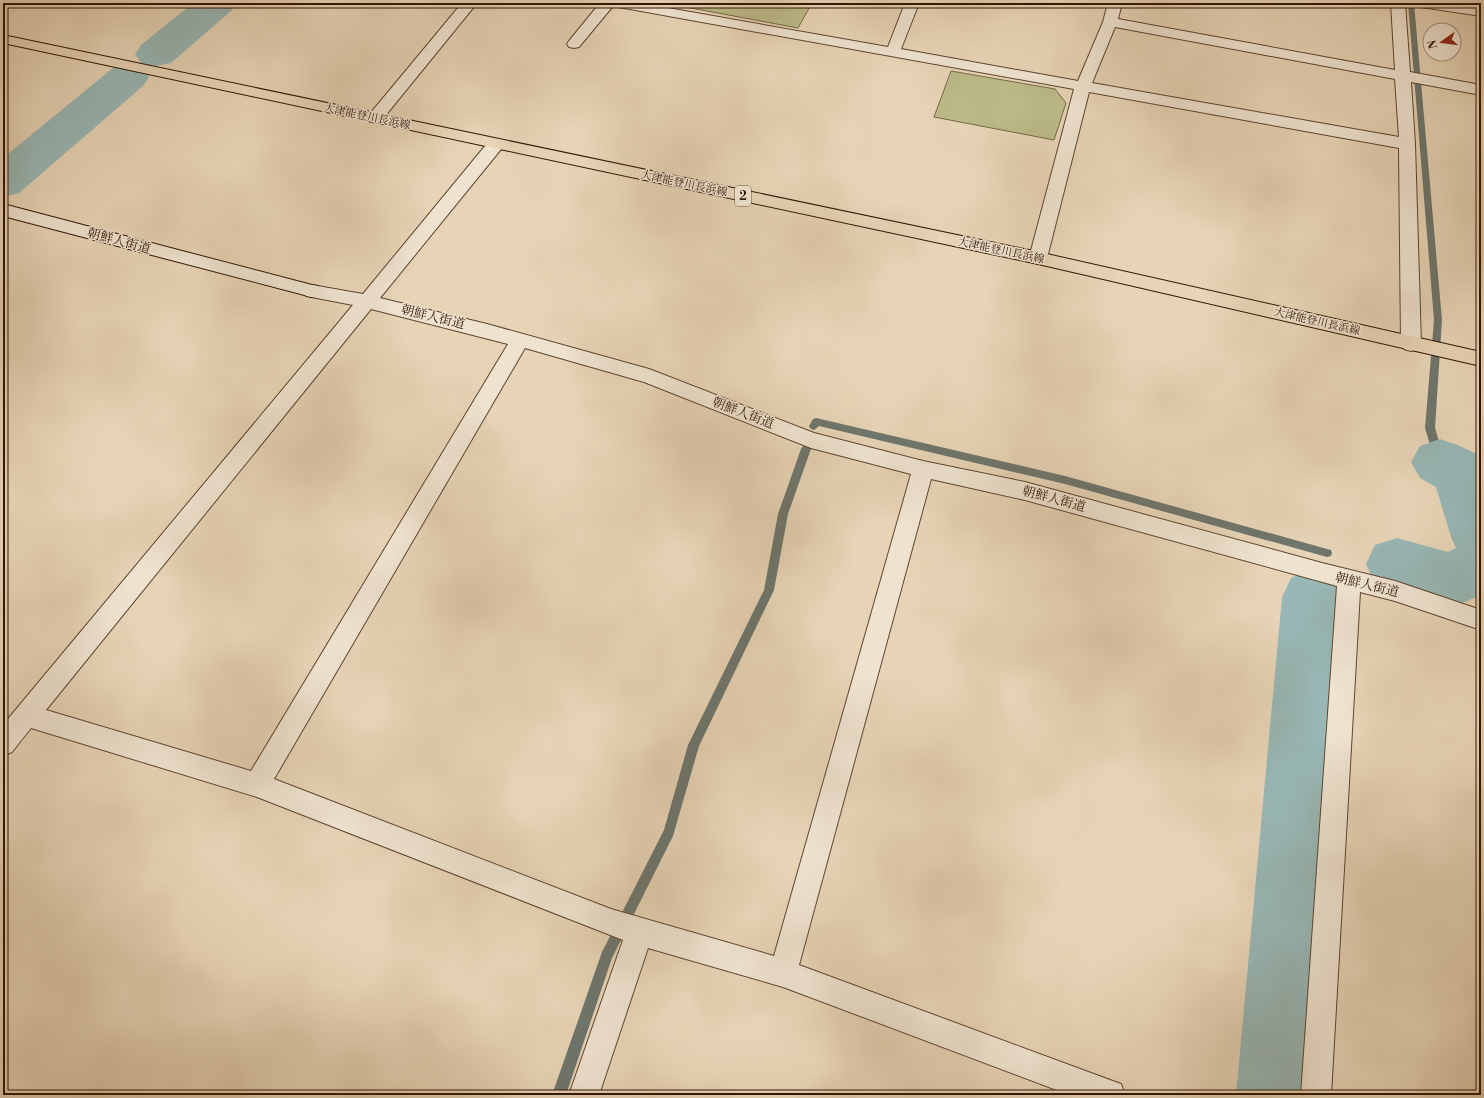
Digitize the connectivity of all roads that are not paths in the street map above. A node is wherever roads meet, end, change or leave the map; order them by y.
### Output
1 (470, 3) edge
2 (608, 3) edge
3 (616, 3) edge
4 (912, 3) edge
5 (1115, 3) edge
6 (1398, 3) edge
7 (1421, 3) edge
8 (1481, 12) edge
9 (1110, 22) junction
10 (3, 39) edge
11 (574, 44) dead end
12 (893, 52) junction
13 (1403, 75) junction
14 (1083, 86) junction
15 (1481, 90) edge
16 (375, 118) junction
17 (496, 144) junction
18 (1407, 144) junction
19 (3, 210) edge
20 (1038, 258) junction
21 (367, 301) junction
22 (520, 340) junction
23 (1411, 344) junction
24 (1481, 359) edge
25 (922, 469) junction
26 (1349, 580) junction
27 (1481, 620) edge
28 (12, 726) edge
29 (257, 785) junction
30 (627, 928) junction
31 (783, 973) junction
32 (584, 1095) edge
33 (1110, 1095) edge
34 (1316, 1095) edge

1 - 16 street
2 - 11 street
3 - 12 street
4 - 12 street
5 - 9 street
6 - 13 street
7 - 8 street
9 - 13 street
9 - 14 street
10 - 16 main road, 大津能登川長浜線 / 2
12 - 14 street
13 - 15 street
13 - 18 street
14 - 18 street
14 - 20 street
16 - 17 main road, 大津能登川長浜線 / 2
17 - 20 main road, 大津能登川長浜線 / 2
17 - 21 street
18 - 23 street
19 - 21 street, 朝鮮人街道
20 - 23 main road, 大津能登川長浜線 / 2
21 - 22 street, 朝鮮人街道
21 - 28 street
22 - 25 street, 朝鮮人街道
22 - 29 street
23 - 24 main road, 大津能登川長浜線 / 2
25 - 26 street, 朝鮮人街道
25 - 31 street
26 - 27 street, 朝鮮人街道
26 - 34 street
28 - 29 street
29 - 30 street
30 - 31 street
30 - 32 street
31 - 33 street

